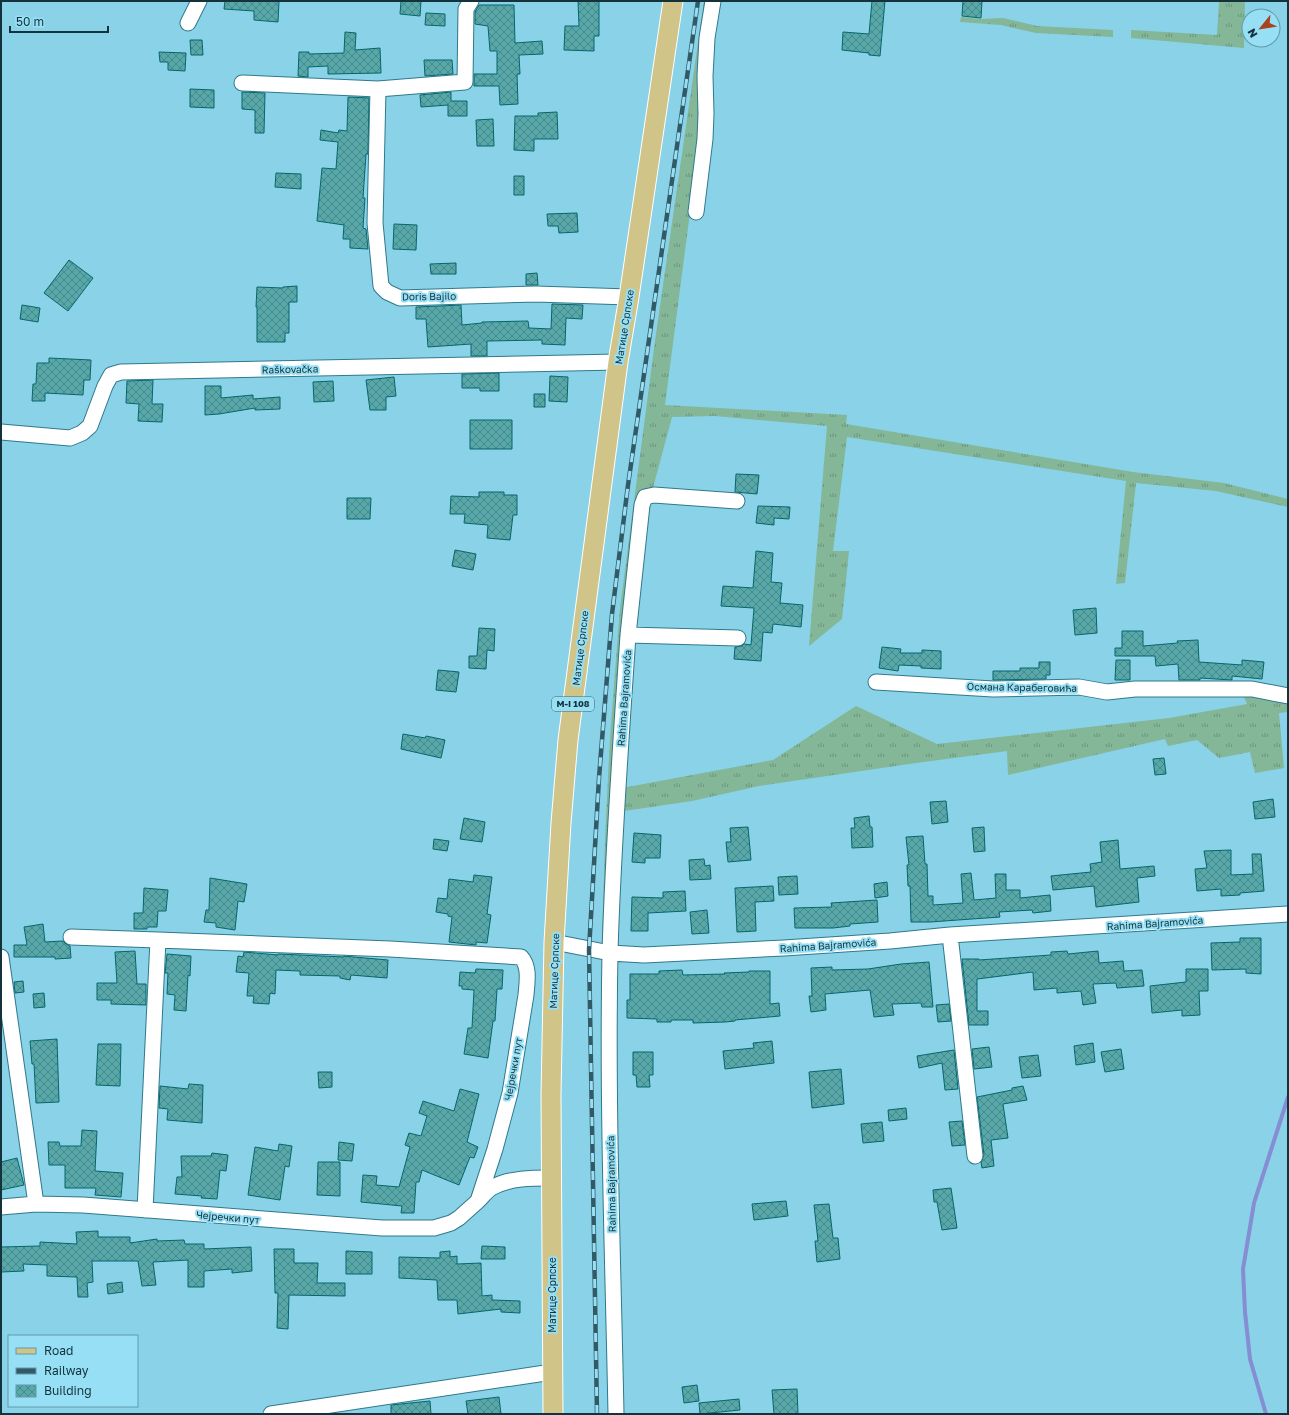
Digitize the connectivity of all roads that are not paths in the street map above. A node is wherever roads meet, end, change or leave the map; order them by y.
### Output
1 (199, 1) edge
2 (470, 1) edge
3 (673, 1) edge
4 (714, 1) edge
5 (188, 23) dead end
6 (242, 83) dead end
7 (378, 89) junction
8 (696, 212) dead end
9 (629, 297) junction
10 (618, 362) junction
11 (1, 432) edge
12 (737, 501) dead end
13 (628, 635) junction
14 (738, 638) dead end
15 (876, 682) dead end
16 (1288, 696) edge
17 (1288, 914) edge
18 (950, 935) junction
19 (71, 937) dead end
20 (158, 940) junction
21 (554, 942) junction
22 (610, 953) junction
23 (1, 957) edge
24 (975, 1156) dead end
25 (551, 1178) junction
26 (478, 1201) junction
27 (36, 1204) junction
28 (1, 1207) edge
29 (145, 1210) junction
30 (552, 1372) junction
31 (271, 1414) edge
32 (553, 1414) edge
33 (616, 1414) edge

1 - 5 street
2 - 7 street
3 - 9 main road, Матице Српске / M-I 108
4 - 8 street
6 - 7 street
7 - 9 street, Doris Bajilo
9 - 10 main road, Матице Српске / M-I 108
10 - 11 street, Raškovačka
10 - 21 main road, Матице Српске / M-I 108
12 - 13 street, Rahima Bajramovića
13 - 14 street, Rahima Bajramovića
13 - 22 street, Rahima Bajramovića
15 - 16 street, Османа Карабеговића
17 - 18 street, Rahima Bajramovića
18 - 22 street, Rahima Bajramovića
18 - 24 street
19 - 20 street, Чејречки пут
20 - 26 street, Чејречки пут
20 - 29 street
21 - 22 street, Rahima Bajramovića
21 - 25 main road, Матице Српске / M-I 108
22 - 33 street, Rahima Bajramovića
23 - 27 street
25 - 26 street
25 - 30 main road, Матице Српске / M-I 108
26 - 29 street, Чејречки пут
27 - 28 street, Чејречки пут
27 - 29 street, Чејречки пут
30 - 31 street
30 - 32 main road, Матице Српске / M-I 108

